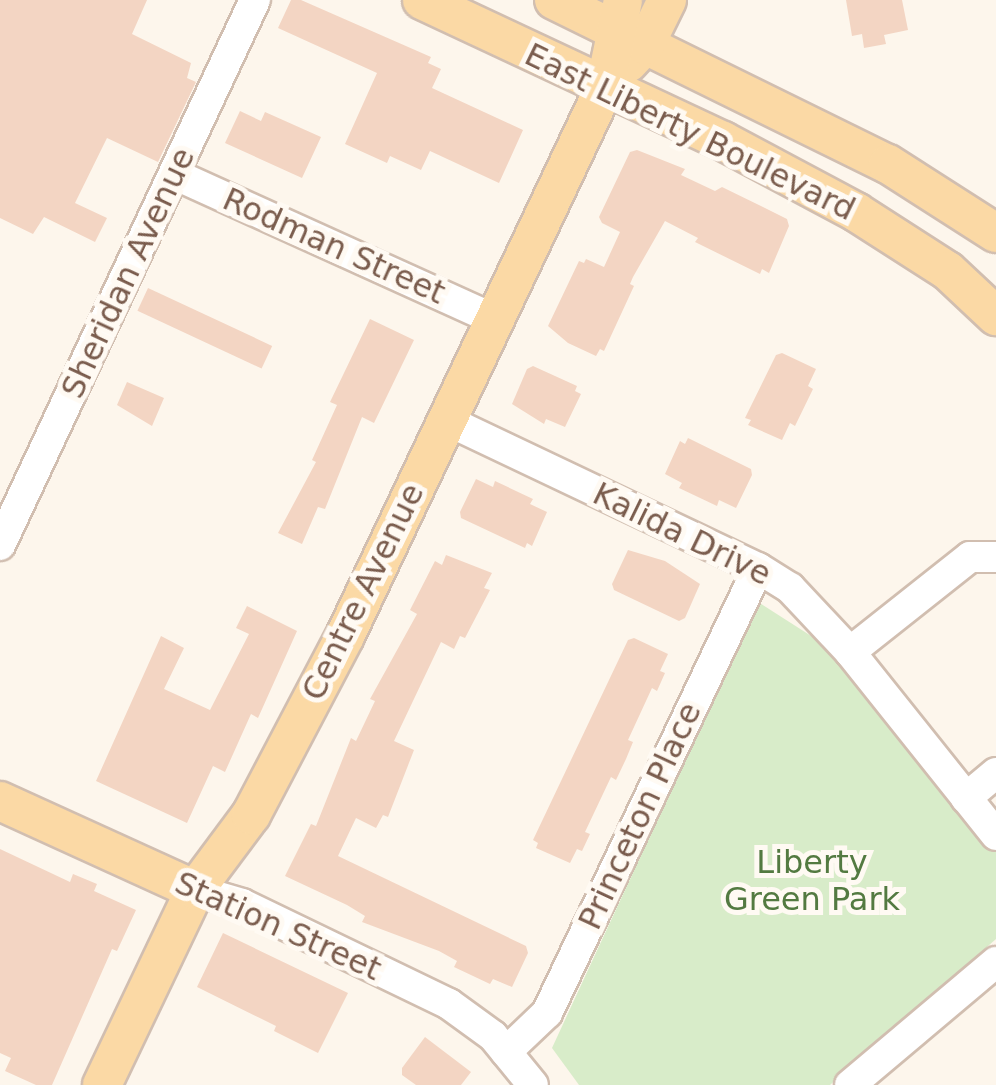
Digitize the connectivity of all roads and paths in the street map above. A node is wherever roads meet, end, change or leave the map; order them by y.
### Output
1 (255, 0) edge
2 (422, 0) edge
3 (554, 0) edge
4 (667, 0) edge
5 (627, 25) edge
6 (605, 87) junction
7 (174, 174) junction
8 (996, 233) edge
9 (996, 316) edge
10 (493, 319) junction
11 (446, 420) junction
12 (0, 545) edge
13 (996, 558) edge
14 (758, 568) junction
15 (850, 652) junction
16 (996, 773) edge
17 (966, 798) junction
18 (0, 801) edge
19 (996, 835) edge
20 (195, 890) junction
21 (996, 962) edge
22 (506, 1052) junction
23 (102, 1085) edge
24 (533, 1085) edge
25 (850, 1085) edge

1 - 7 street, Sheridan Avenue
2 - 6 main road, East Liberty Boulevard
3 - 5 main road, East Liberty Boulevard
4 - 5 main road, Centre Avenue
5 - 6 main road, Centre Avenue
5 - 8 main road, East Liberty Boulevard
6 - 9 main road, East Liberty Boulevard
6 - 10 main road, Centre Avenue
7 - 10 street, Rodman Street
7 - 12 street, Sheridan Avenue
10 - 11 main road, Centre Avenue
11 - 14 street, Kalida Drive
11 - 20 main road, Centre Avenue
13 - 15 street
14 - 15 street, Kalida Drive
14 - 22 street, Princeton Place
15 - 17 street, Kalida Drive
16 - 17 street
17 - 19 street, Kalida Drive
18 - 20 main road, Station Street
20 - 22 street, Station Street
20 - 23 main road, Centre Avenue
21 - 25 street
22 - 24 street, Station Street

